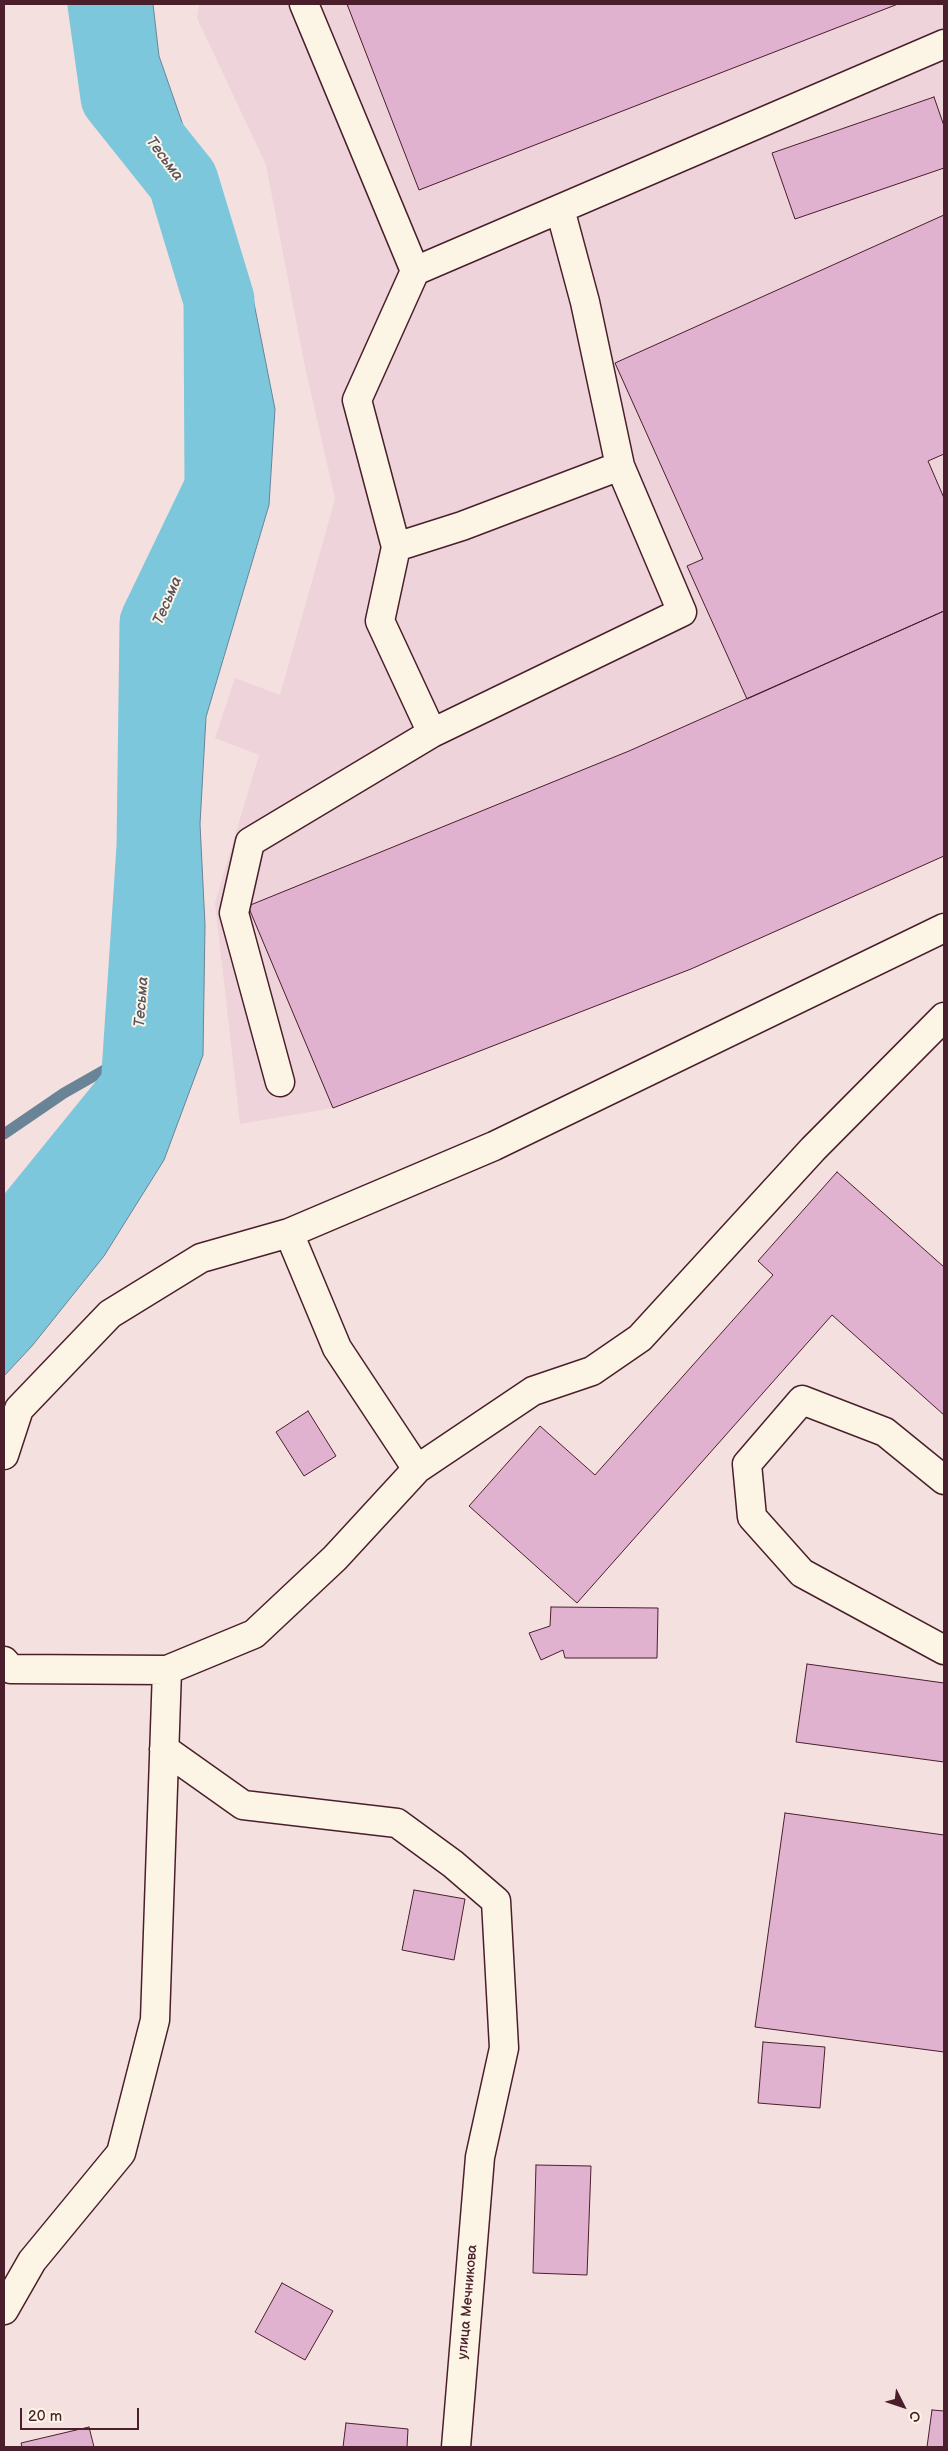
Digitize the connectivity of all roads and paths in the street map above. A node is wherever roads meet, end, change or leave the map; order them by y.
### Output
1 (304, 4) edge
2 (944, 44) edge
3 (560, 209) junction
4 (415, 271) junction
5 (620, 466) junction
6 (396, 547) junction
7 (432, 733) junction
8 (944, 928) edge
9 (944, 1017) edge
10 (280, 1082) dead end
11 (289, 1233) junction
12 (4, 1455) edge
13 (417, 1470) junction
14 (944, 1480) edge
15 (944, 1650) edge
16 (4, 1661) edge
17 (167, 1670) junction
18 (164, 1748) junction
19 (4, 2310) edge
20 (456, 2447) edge

1 - 4 street
2 - 3 street
3 - 4 street
3 - 5 street
4 - 6 street
5 - 6 street
5 - 7 street
6 - 7 street
7 - 10 street
8 - 11 street
9 - 13 street
11 - 12 street
11 - 13 street
13 - 17 street
14 - 15 street
16 - 17 street
17 - 18 street
18 - 19 street
18 - 20 street, улица Мечникова

